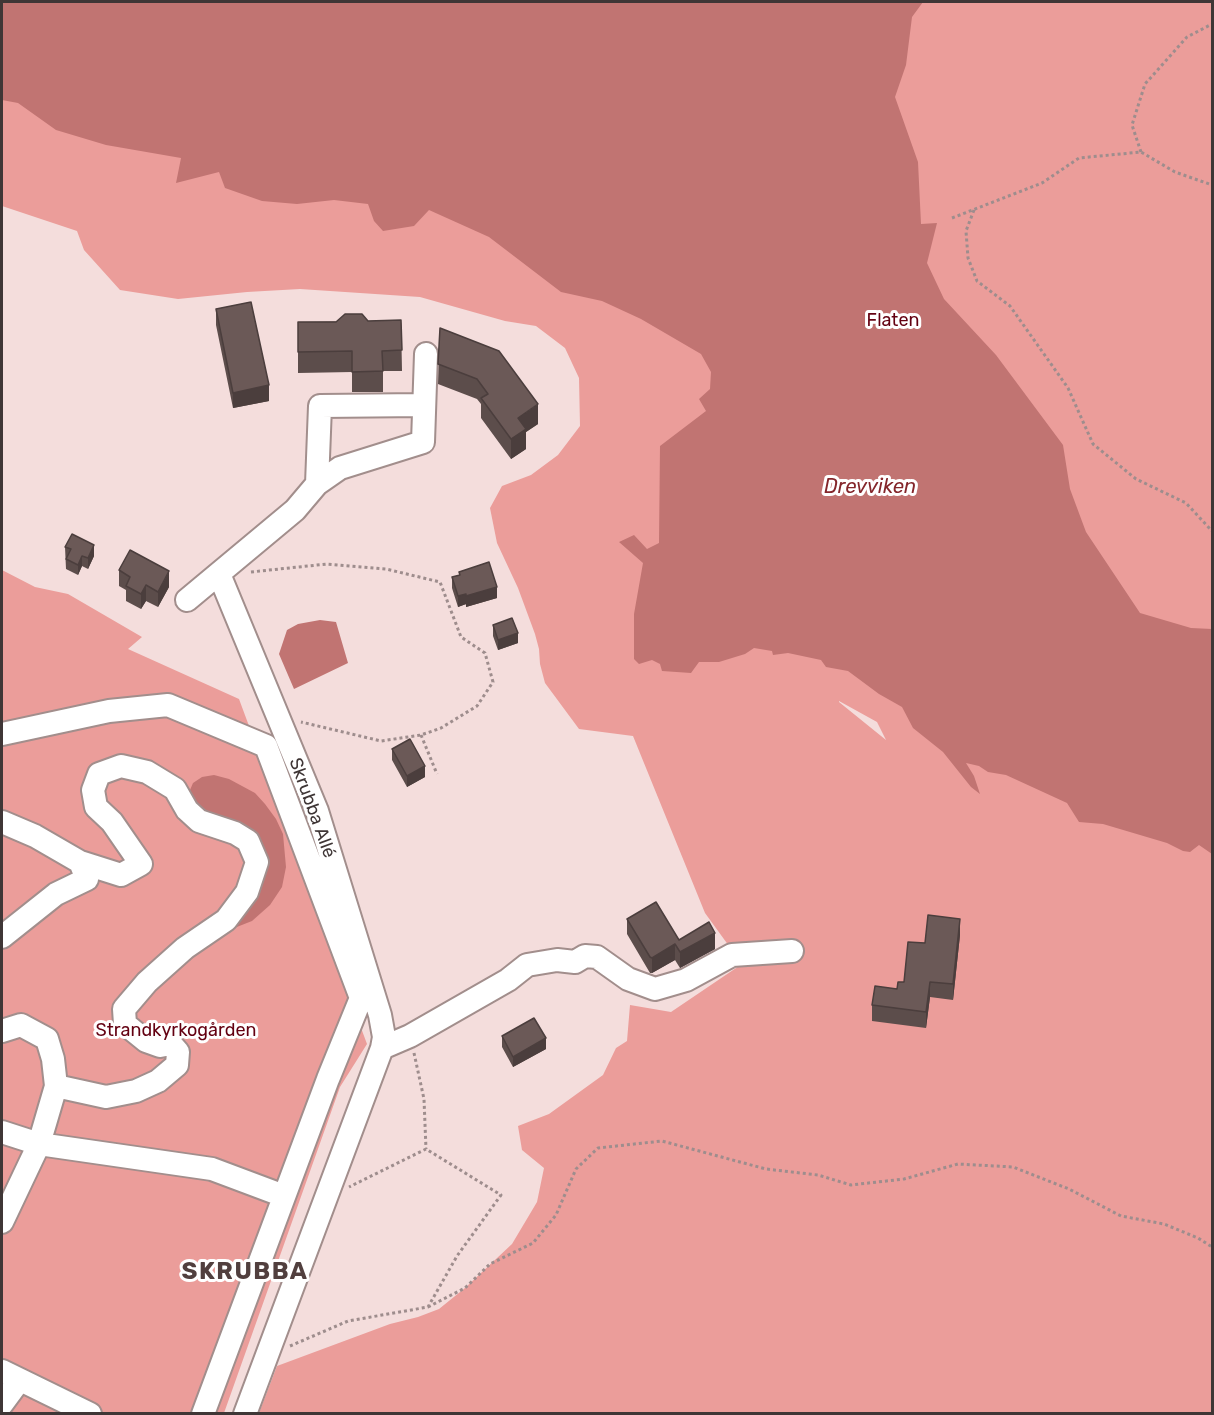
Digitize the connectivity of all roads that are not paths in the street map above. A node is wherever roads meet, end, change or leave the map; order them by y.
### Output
1 (426, 354) dead end
2 (424, 405) junction
3 (317, 484) junction
4 (219, 574) junction
5 (188, 600) dead end
6 (2, 734) edge
7 (2, 822) edge
8 (80, 862) junction
9 (2, 937) edge
10 (792, 951) dead end
11 (2, 1031) edge
12 (382, 1048) junction
13 (56, 1086) junction
14 (2, 1132) edge
15 (39, 1144) junction
16 (284, 1196) junction
17 (2, 1222) edge
18 (10, 1376) edge
19 (2, 1404) edge
20 (90, 1413) edge
21 (203, 1413) edge
22 (244, 1413) edge

1 - 2 street
2 - 3 street
2 - 3 street
3 - 4 street
4 - 5 street
4 - 12 street, Skrubba Allé
6 - 16 street
7 - 8 street
8 - 9 street
8 - 13 street
10 - 12 street
11 - 13 street
12 - 22 street, Skrubba Allé
13 - 15 street
14 - 15 street
15 - 16 street
15 - 17 street
16 - 21 street
18 - 19 street
18 - 20 street

